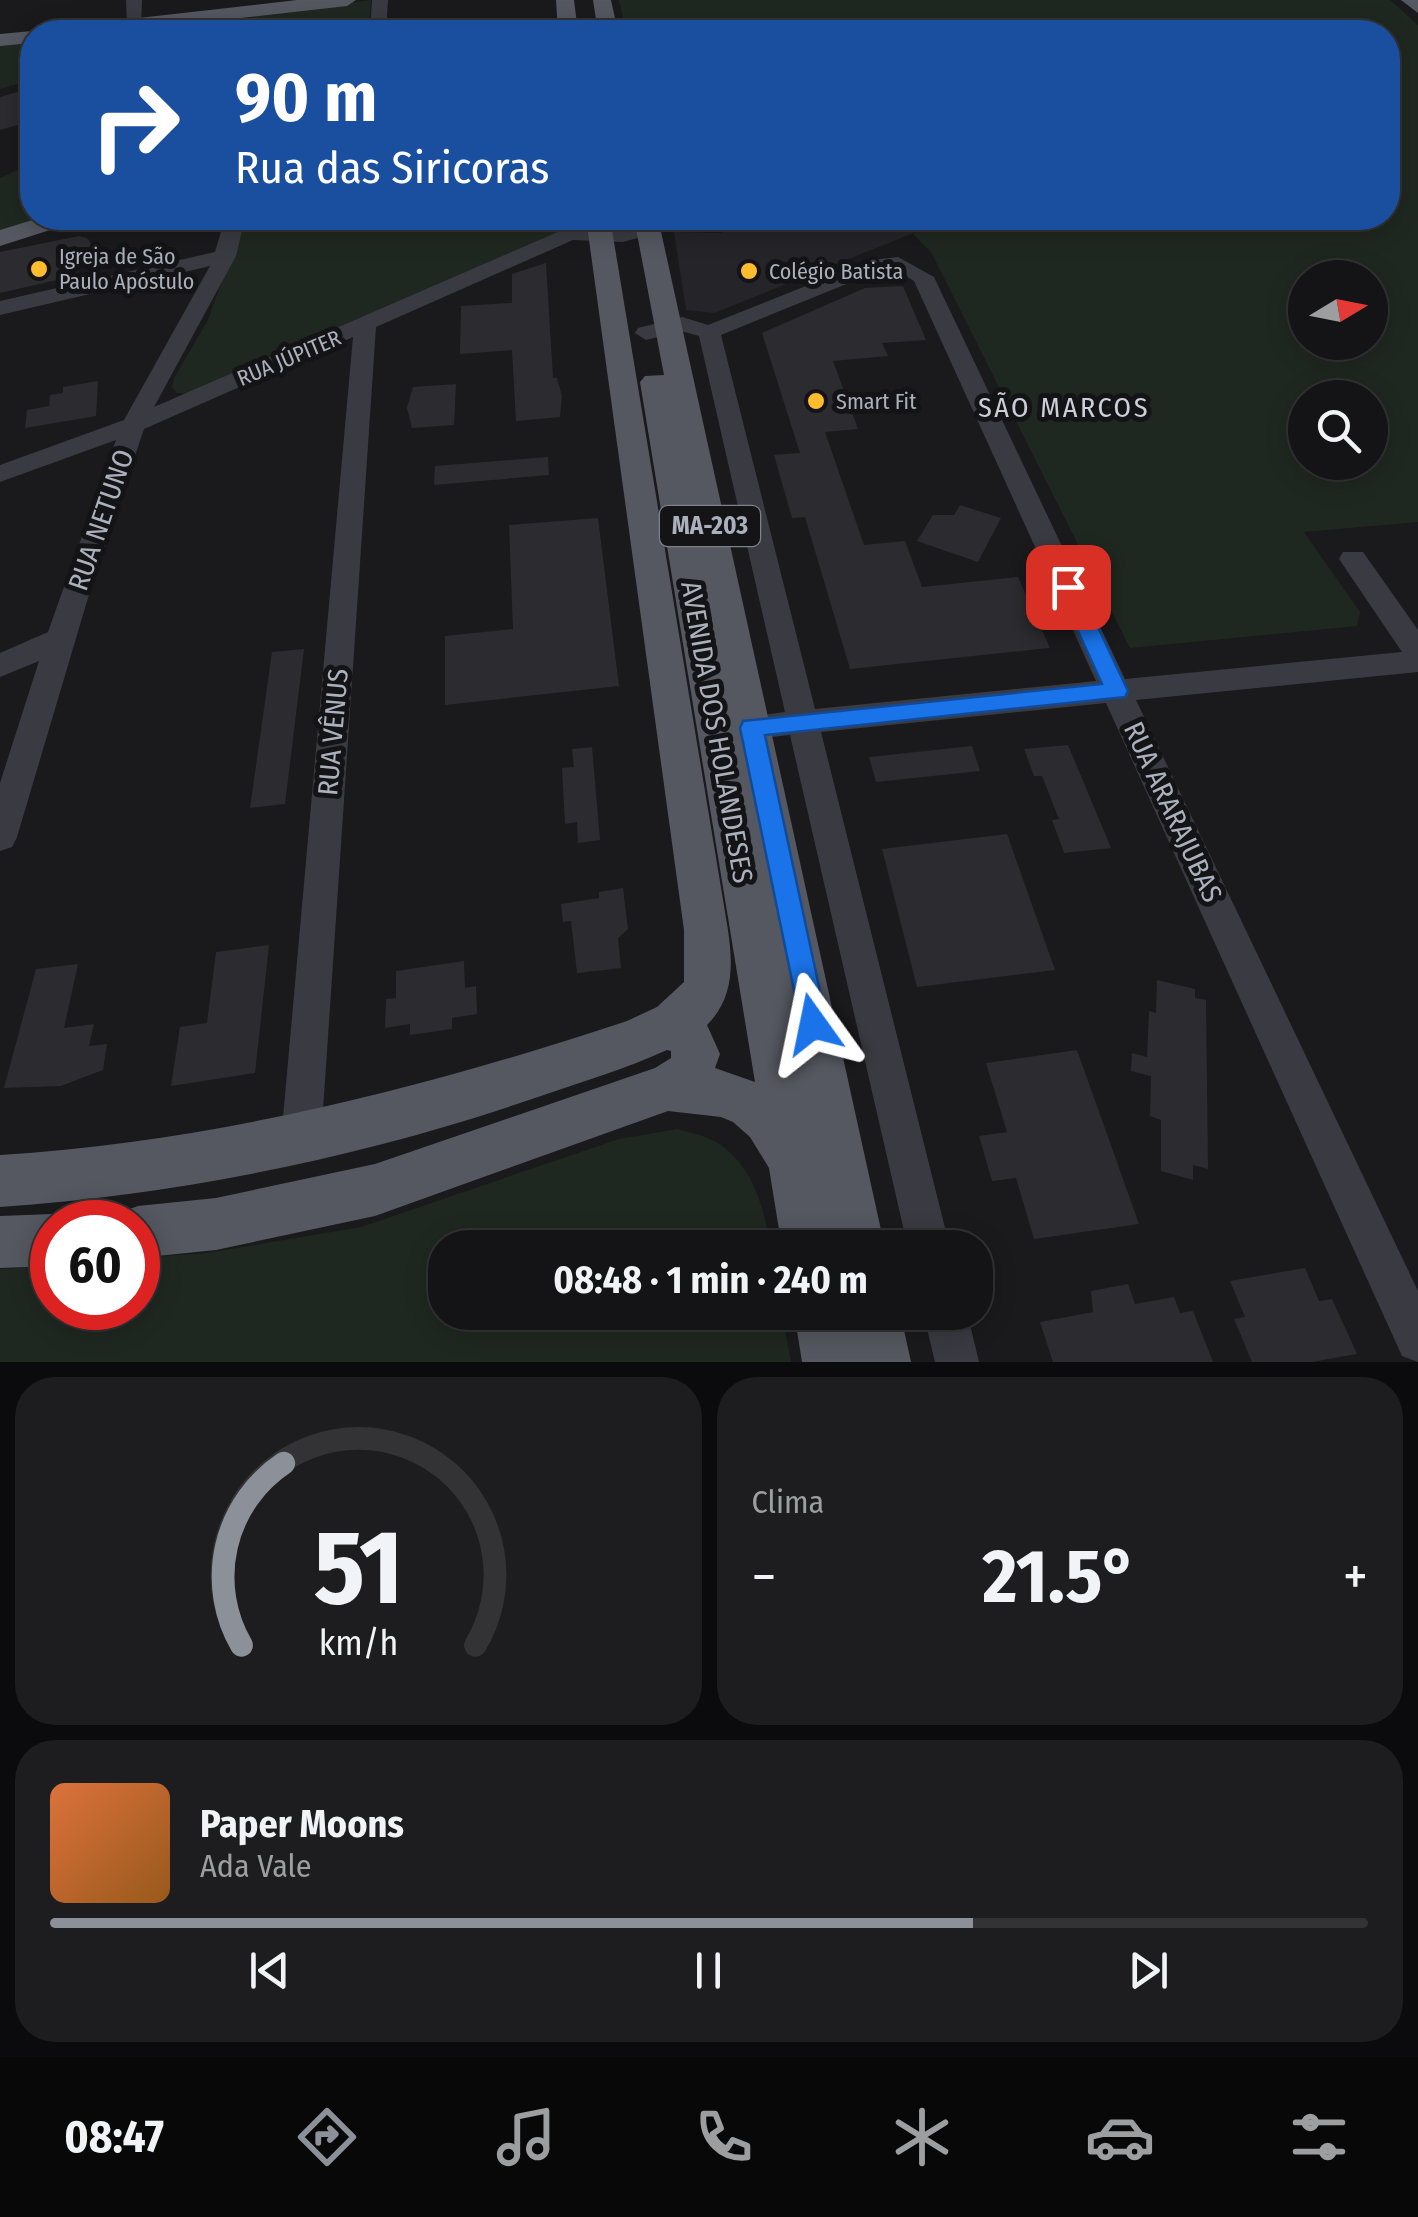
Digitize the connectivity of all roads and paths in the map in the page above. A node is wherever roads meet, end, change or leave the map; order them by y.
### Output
1 (347, 0) edge
2 (1410, 0) edge
3 (292, 3) edge
4 (1418, 7) edge
5 (175, 20) edge
6 (25, 230) edge
7 (232, 230) edge
8 (605, 230) edge
9 (615, 230) edge
10 (617, 230) edge
11 (0, 238) edge
12 (226, 256) junction
13 (0, 308) edge
14 (366, 324) junction
15 (657, 329) junction
16 (708, 332) junction
17 (156, 383) junction
18 (196, 398) junction
19 (133, 425) junction
20 (664, 430) junction
21 (86, 442) junction
22 (122, 459) junction
23 (638, 471) junction
24 (0, 474) edge
25 (1353, 560) dead end
26 (61, 638) junction
27 (1418, 652) edge
28 (1418, 661) edge
29 (2, 665) edge
30 (50, 671) junction
31 (1117, 691) junction
32 (801, 723) junction
33 (752, 728) junction
34 (0, 837) edge
35 (706, 930) junction
36 (760, 972) junction
37 (663, 1027) junction
38 (668, 1087) junction
39 (301, 1140) junction
40 (794, 1161) junction
41 (0, 1181) edge
42 (160, 1229) edge
43 (807, 1230) edge
44 (855, 1230) edge
45 (925, 1230) edge
46 (30, 1241) edge
47 (0, 1242) edge
48 (824, 1330) edge
49 (877, 1330) edge
50 (949, 1330) edge
51 (1418, 1340) edge
52 (830, 1362) edge
53 (883, 1362) edge
54 (957, 1362) edge

1 - 3 main road
2 - 4 main road
3 - 5 main road
6 - 11 main road
7 - 12 street, RUA NETUNO
8 - 14 street, RUA JÚPITER
9 - 23 main road, AVENIDA DOS HOLANDESES
10 - 15 main road, AVENIDA DOS HOLANDESES / MA-203
12 - 13 street
12 - 17 street, RUA NETUNO
14 - 18 street, RUA JÚPITER
14 - 39 street, RUA VÊNUS
15 - 16 street
15 - 20 main road, AVENIDA DOS HOLANDESES / MA-203
15 - 33 main road, AVENIDA DOS HOLANDESES / MA-203
16 - 31 street, RUA ARARAJUBAS
16 - 32 street
17 - 18 street
17 - 19 street, RUA NETUNO
18 - 19 street, RUA JÚPITER
19 - 21 street, RUA JÚPITER
19 - 22 street, RUA NETUNO
20 - 23 main road
20 - 36 main road, AVENIDA DOS HOLANDESES / MA-203
21 - 22 street
21 - 24 street, RUA JÚPITER
22 - 26 street, RUA NETUNO
23 - 35 main road, AVENIDA DOS HOLANDESES
25 - 27 street
26 - 29 street
26 - 30 street, RUA NETUNO
28 - 31 street
29 - 30 street
30 - 34 street, RUA NETUNO
31 - 32 street
31 - 51 street, RUA ARARAJUBAS
32 - 33 street
32 - 45 street
33 - 44 main road, AVENIDA DOS HOLANDESES / MA-203
35 - 36 main road
35 - 37 main road, AVENIDA DOS HOLANDESES
36 - 40 main road, AVENIDA DOS HOLANDESES / MA-203
37 - 38 main road
37 - 39 main road, AVENIDA DOS HOLANDESES
38 - 40 main road
38 - 42 main road
39 - 41 main road, AVENIDA DOS HOLANDESES
40 - 43 main road, AVENIDA DOS HOLANDESES / MA-203
46 - 47 main road
48 - 52 main road
49 - 53 main road
50 - 54 street

